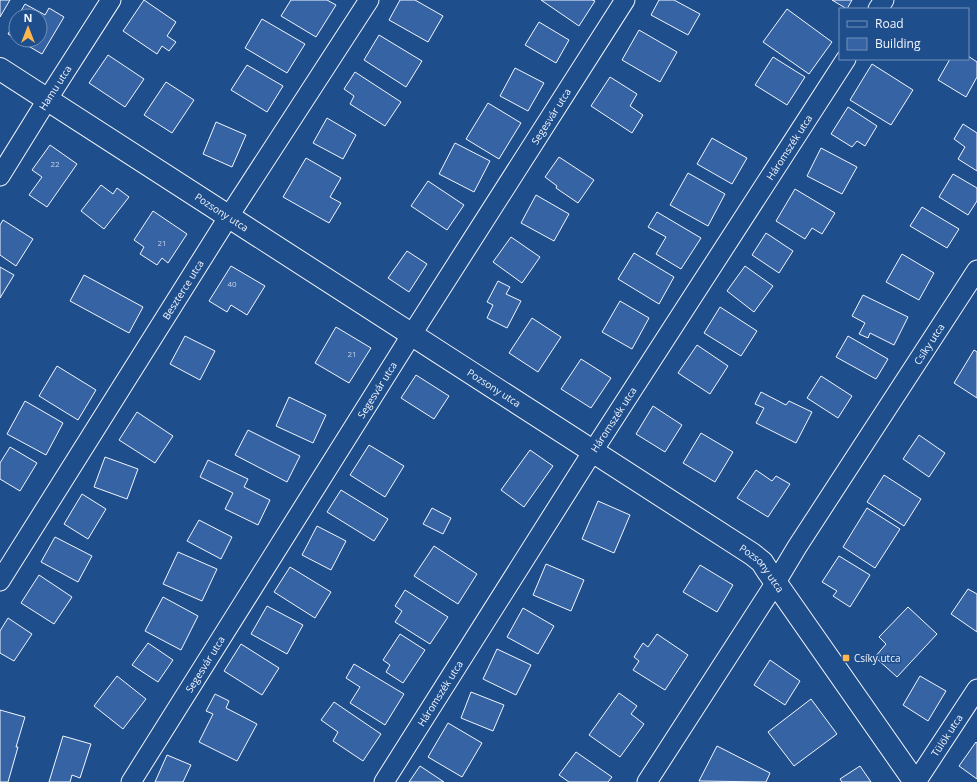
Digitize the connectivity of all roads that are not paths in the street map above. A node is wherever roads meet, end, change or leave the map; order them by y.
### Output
1 (111, 0) edge
2 (369, 0) edge
3 (625, 0) edge
4 (845, 60) edge
5 (0, 69) edge
6 (47, 100) junction
7 (0, 176) edge
8 (229, 216) junction
9 (977, 270) edge
10 (412, 334) junction
11 (593, 451) junction
12 (0, 581) edge
13 (776, 582) junction
14 (977, 689) edge
15 (131, 782) edge
16 (384, 782) edge
17 (647, 782) edge
18 (915, 782) edge

1 - 6 street, Hamu utca
2 - 8 street, Beszterce utca
3 - 10 street, Segesvár utca
4 - 11 street, Háromszék utca
5 - 6 street, Pozsony utca
6 - 7 street, Hamu utca
6 - 8 street, Pozsony utca
8 - 10 street, Pozsony utca
8 - 12 street, Beszterce utca
9 - 13 street, Csíky utca
10 - 11 street, Pozsony utca
10 - 15 street, Segesvár utca
11 - 13 street, Pozsony utca
11 - 16 street, Háromszék utca
13 - 17 street, Csíky utca
13 - 18 street, Pozsony utca
14 - 18 street, Tülök utca

